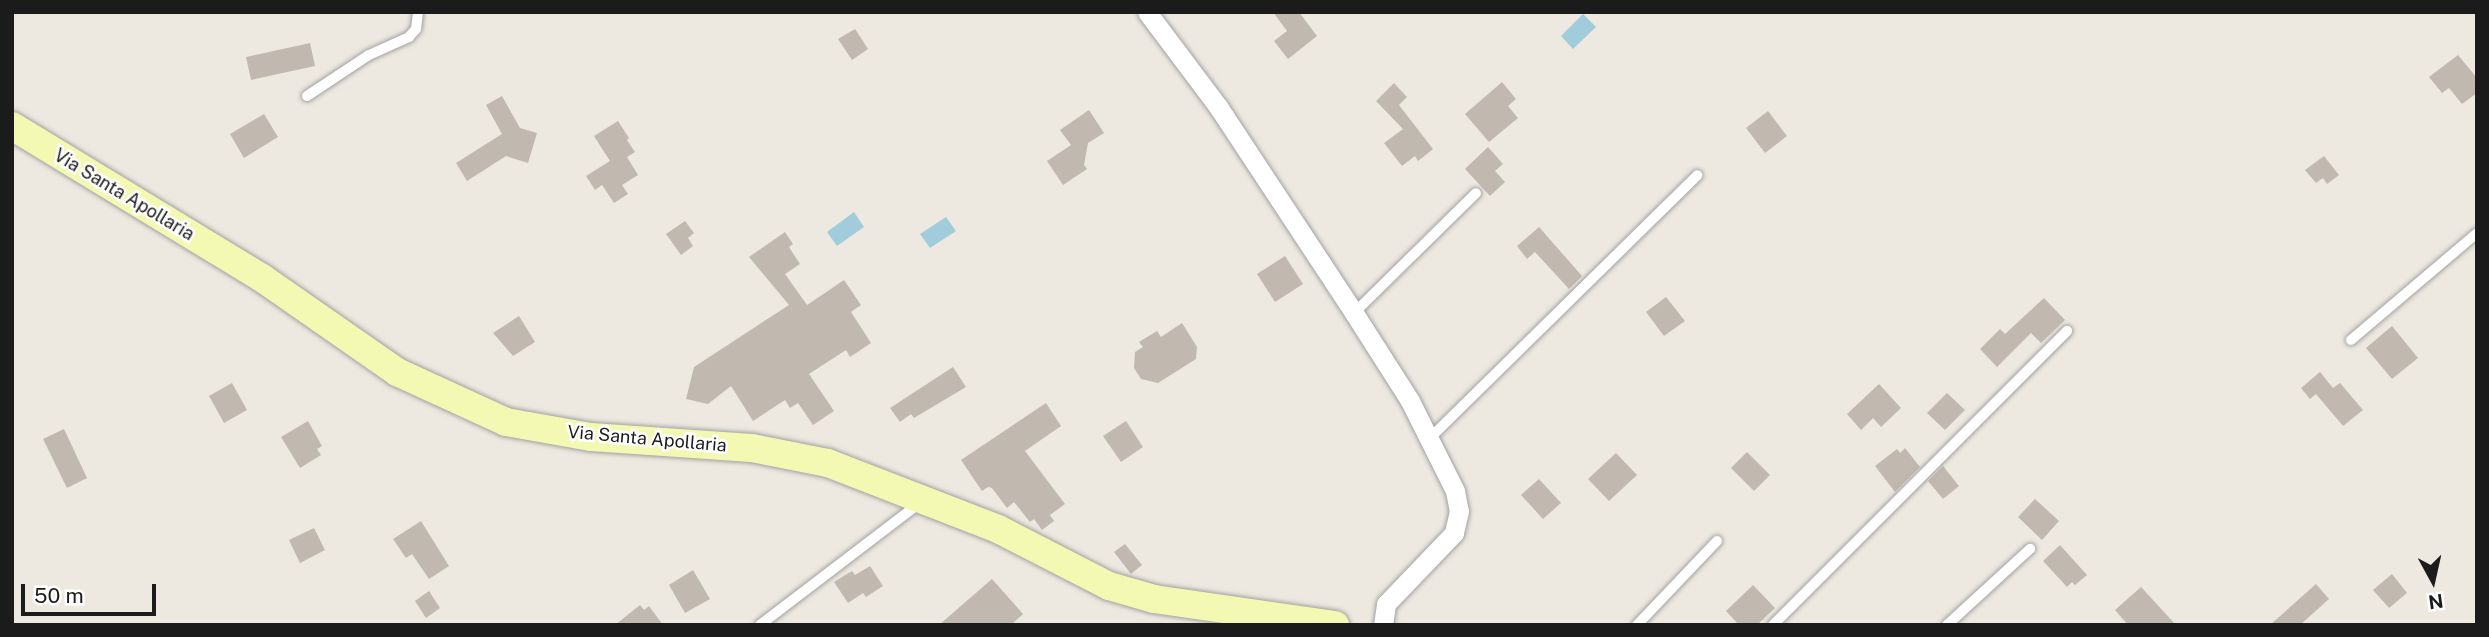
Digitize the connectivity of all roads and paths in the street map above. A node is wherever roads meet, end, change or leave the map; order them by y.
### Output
1 (418, 12) edge
2 (1147, 12) edge
3 (307, 96) dead end
4 (12, 126) edge
5 (1698, 175) dead end
6 (1476, 193) dead end
7 (2477, 233) edge
8 (1354, 313) junction
9 (2067, 331) dead end
10 (2351, 340) dead end
11 (1430, 438) junction
12 (925, 498) junction
13 (1717, 541) dead end
14 (2030, 549) dead end
15 (760, 625) edge
16 (1335, 625) edge
17 (1383, 625) edge
18 (1637, 625) edge
19 (1773, 625) edge
20 (1947, 625) edge

1 - 3 lane
2 - 8 street
4 - 12 street, Via Santa Apollaria
5 - 11 lane
6 - 8 lane
7 - 10 lane
8 - 11 street
9 - 19 lane
11 - 17 street
12 - 15 lane
12 - 16 street, Via Santa Apollaria
13 - 18 lane
14 - 20 lane

